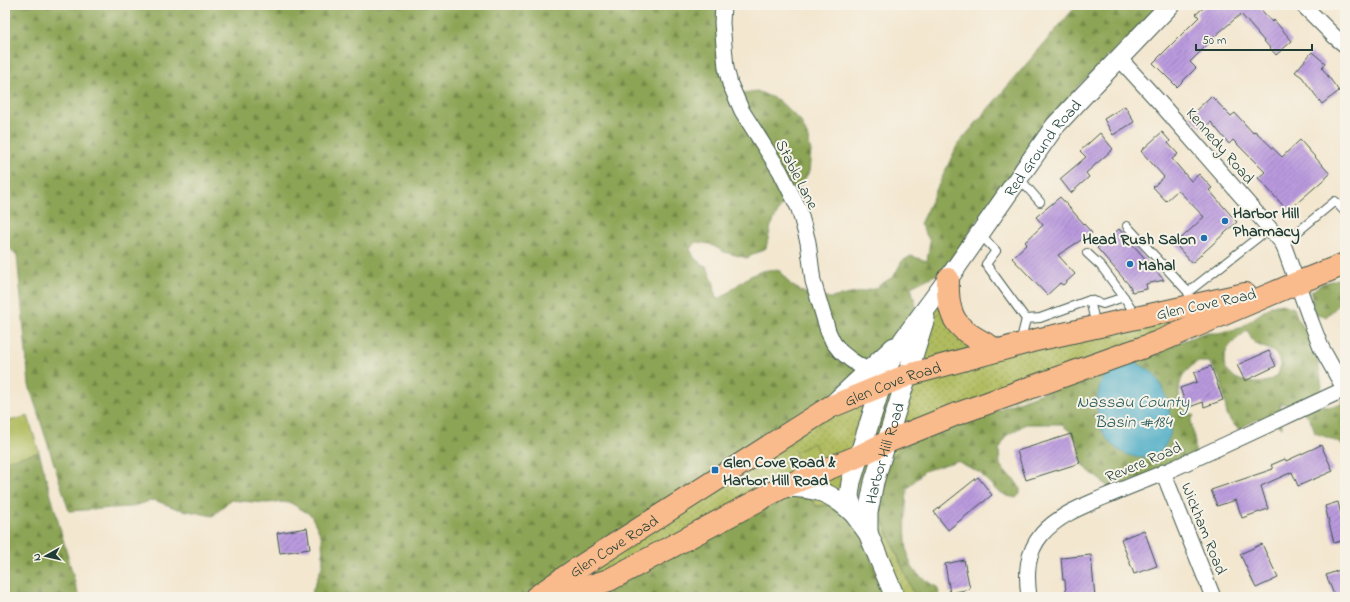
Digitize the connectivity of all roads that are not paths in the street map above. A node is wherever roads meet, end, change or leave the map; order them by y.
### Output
1 (723, 5) edge
2 (1170, 5) edge
3 (1303, 5) edge
4 (1345, 45) edge
5 (1119, 58) junction
6 (1019, 178) junction
7 (1040, 202) dead end
8 (1345, 212) edge
9 (1127, 226) dead end
10 (1270, 228) junction
11 (980, 234) junction
12 (1283, 244) junction
13 (1087, 253) dead end
14 (1345, 264) edge
15 (948, 280) junction
16 (1297, 283) junction
17 (1124, 297) junction
18 (1190, 299) junction
19 (1090, 300) junction
20 (929, 303) junction
21 (1138, 318) junction
22 (1026, 319) junction
23 (1096, 327) junction
24 (1020, 344) junction
25 (997, 350) junction
26 (908, 375) junction
27 (875, 378) junction
28 (1345, 390) edge
29 (887, 442) junction
30 (859, 456) junction
31 (1163, 472) junction
32 (783, 487) junction
33 (854, 514) junction
34 (868, 533) junction
35 (536, 597) edge
36 (555, 597) edge
37 (895, 597) edge
38 (1028, 597) edge
39 (1213, 597) edge

1 - 27 street, Stable Lane
2 - 5 street, Red Ground Road
3 - 4 street
5 - 6 street, Red Ground Road
5 - 10 street, Kennedy Road
6 - 7 lane
6 - 11 street, Red Ground Road
8 - 12 lane
9 - 18 lane
10 - 12 street, Kennedy Road
10 - 18 lane
11 - 15 street, Red Ground Road
11 - 22 lane
12 - 16 street, Kennedy Road
13 - 17 lane
14 - 16 main road, Glen Cove Road
15 - 20 street, Red Ground Road
15 - 25 main road
16 - 18 main road, Glen Cove Road
16 - 28 street, Kennedy Road
16 - 29 main road, Glen Cove Road
17 - 19 lane
17 - 21 lane
18 - 21 main road, Glen Cove Road
19 - 22 lane
19 - 23 lane
20 - 26 street, Red Ground Road
20 - 27 street, Red Ground Road
21 - 23 main road, Glen Cove Road
22 - 24 lane
23 - 24 main road, Glen Cove Road
24 - 25 main road, Glen Cove Road
25 - 26 main road, Glen Cove Road
26 - 27 main road, Glen Cove Road
26 - 29 street, Harbor Hill Road
27 - 30 street, Harbor Hill Road
27 - 35 main road, Glen Cove Road
28 - 31 street, Revere Road
29 - 30 main road, Glen Cove Road
29 - 34 street, Harbor Hill Road
30 - 32 main road, Glen Cove Road
30 - 33 street, Harbor Hill Road
31 - 38 street, Revere Road
31 - 39 street, Wickham Road
32 - 33 street
32 - 36 main road, Glen Cove Road
33 - 34 street, Harbor Hill Road
34 - 37 street, Harbor Hill Road

